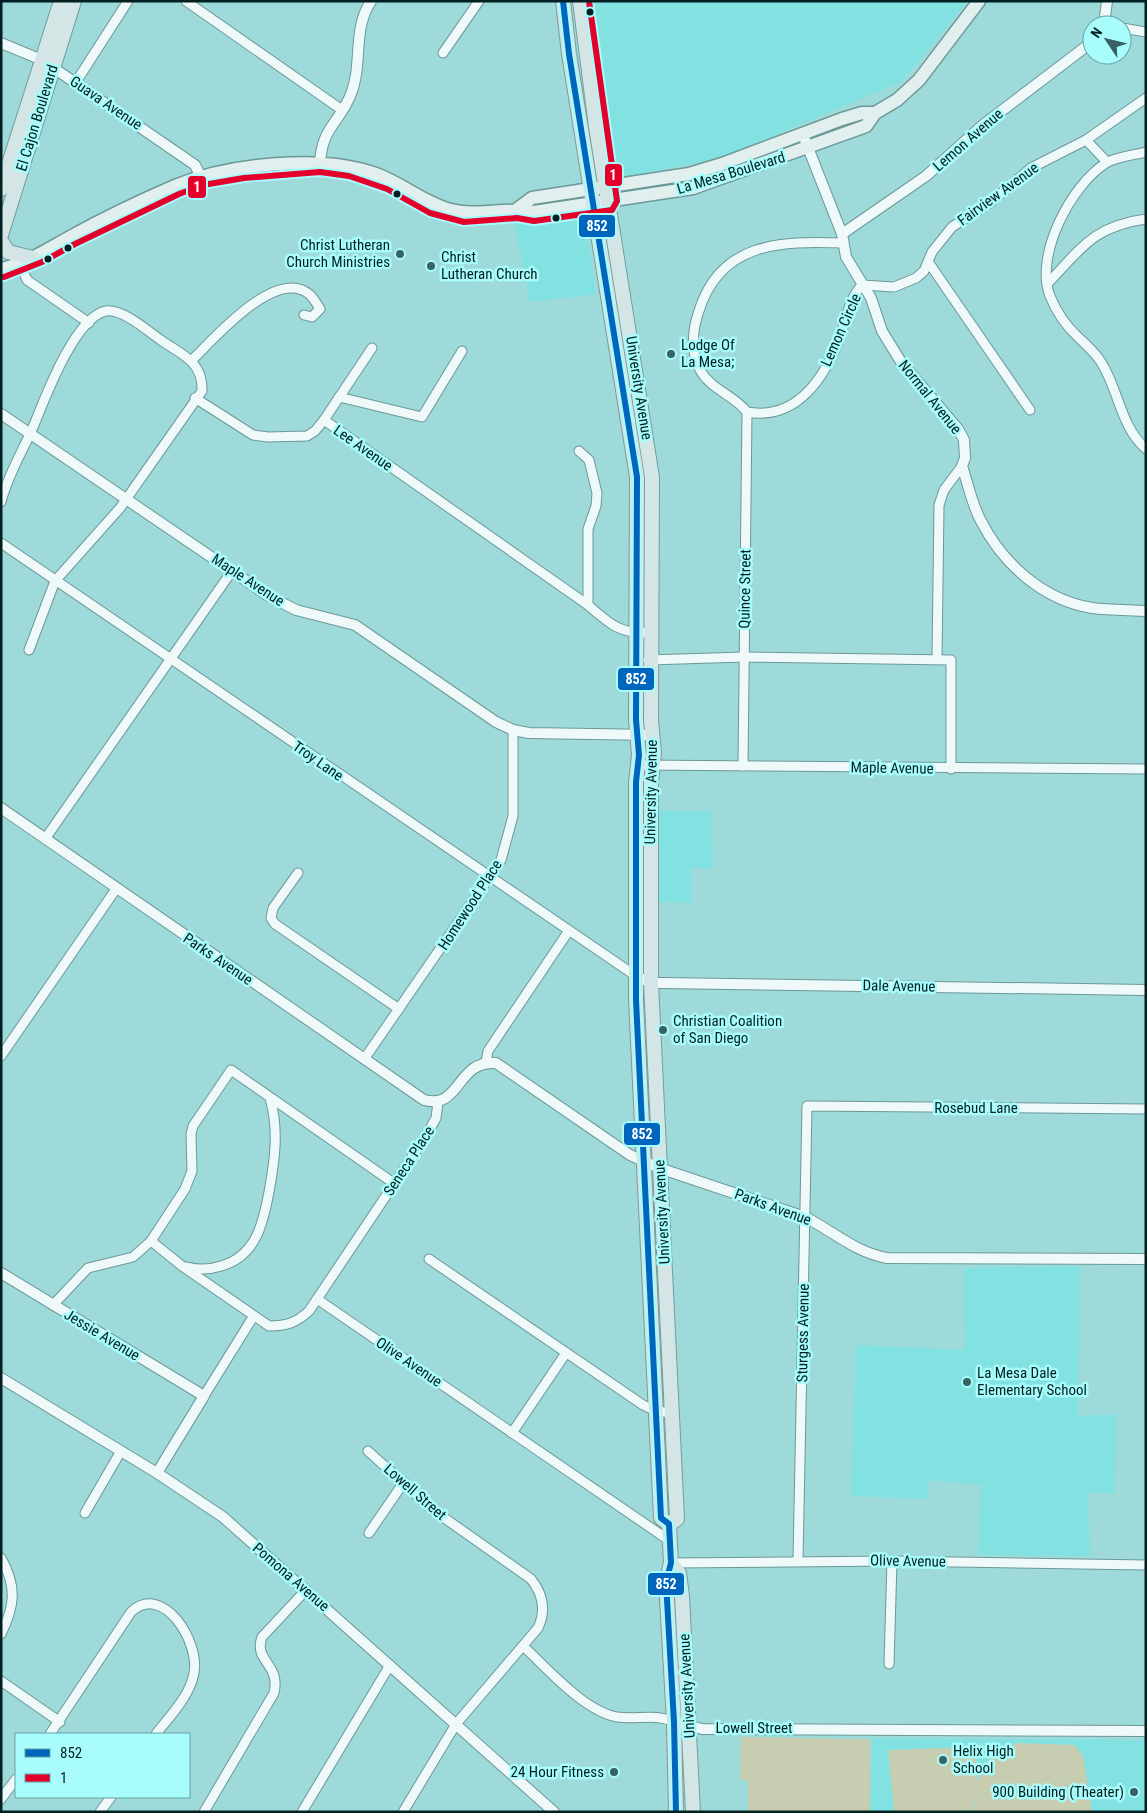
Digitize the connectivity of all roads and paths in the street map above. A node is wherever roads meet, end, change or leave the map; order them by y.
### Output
1 (60, 1) edge
2 (74, 1) edge
3 (128, 1) edge
4 (186, 1) edge
5 (371, 1) edge
6 (479, 1) edge
7 (563, 1) edge
8 (580, 1) edge
9 (979, 1) edge
10 (1107, 1) edge
11 (1105, 15) edge
12 (1132, 30) edge
13 (1146, 32) edge
14 (1, 42) edge
15 (1082, 50) edge
16 (444, 53) dead end
17 (48, 64) junction
18 (76, 82) junction
19 (1146, 98) edge
20 (342, 110) junction
21 (875, 113) junction
22 (802, 134) junction
23 (1086, 140) junction
24 (808, 148) junction
25 (1146, 152) edge
26 (1107, 162) junction
27 (320, 163) junction
28 (201, 177) junction
29 (606, 187) junction
30 (1, 189) edge
31 (591, 189) junction
32 (608, 202) junction
33 (594, 204) junction
34 (517, 209) junction
35 (1146, 219) edge
36 (1, 235) edge
37 (843, 239) junction
38 (1, 241) edge
39 (26, 261) junction
40 (928, 263) junction
41 (1, 269) edge
42 (1047, 284) junction
43 (862, 285) junction
44 (304, 315) dead end
45 (88, 323) junction
46 (372, 348) dead end
47 (462, 351) dead end
48 (192, 361) junction
49 (339, 397) junction
50 (195, 398) junction
51 (1030, 410) dead end
52 (747, 412) junction
53 (1, 414) edge
54 (324, 420) junction
55 (30, 434) junction
56 (1146, 448) edge
57 (579, 451) dead end
58 (962, 466) junction
59 (127, 498) junction
60 (1, 502) edge
61 (1, 543) edge
62 (232, 571) junction
63 (55, 580) junction
64 (588, 605) junction
65 (1146, 612) edge
66 (636, 633) junction
67 (652, 633) junction
68 (29, 650) dead end
69 (744, 657) junction
70 (169, 658) junction
71 (937, 659) junction
72 (636, 660) junction
73 (651, 660) junction
74 (513, 730) junction
75 (637, 735) junction
76 (653, 735) junction
77 (638, 765) junction
78 (654, 765) junction
79 (742, 766) junction
80 (951, 769) junction
81 (1146, 769) edge
82 (1, 808) edge
83 (45, 839) junction
84 (298, 873) dead end
85 (490, 878) junction
86 (116, 889) junction
87 (568, 932) junction
88 (636, 976) junction
89 (651, 983) junction
90 (1146, 990) edge
91 (399, 1009) junction
92 (1, 1056) edge
93 (365, 1058) junction
94 (486, 1062) junction
95 (270, 1098) junction
96 (438, 1102) junction
97 (807, 1106) joint
98 (1146, 1108) edge
99 (643, 1160) junction
100 (659, 1168) junction
101 (395, 1184) junction
102 (805, 1217) junction
103 (151, 1240) junction
104 (429, 1259) dead end
105 (1146, 1259) edge
106 (182, 1266) junction
107 (1, 1274) edge
108 (316, 1299) junction
109 (53, 1305) junction
110 (252, 1317) junction
111 (566, 1353) junction
112 (1, 1378) edge
113 (204, 1396) junction
114 (656, 1411) junction
115 (672, 1413) junction
116 (512, 1433) junction
117 (121, 1451) junction
118 (368, 1451) dead end
119 (157, 1473) junction
120 (404, 1482) junction
121 (85, 1513) dead end
122 (669, 1524) junction
123 (369, 1533) dead end
124 (670, 1541) junction
125 (1, 1558) edge
126 (798, 1560) junction
127 (892, 1561) junction
128 (671, 1563) junction
129 (1146, 1565) edge
130 (306, 1590) junction
131 (1, 1634) edge
132 (523, 1646) junction
133 (889, 1664) dead end
134 (390, 1665) junction
135 (1, 1681) edge
136 (60, 1722) junction
137 (674, 1722) junction
138 (456, 1724) junction
139 (690, 1727) junction
140 (1146, 1731) edge
141 (51, 1733) edge
142 (157, 1733) edge
143 (15, 1780) edge
144 (110, 1798) edge
145 (1, 1799) edge
146 (100, 1812) edge
147 (204, 1812) edge
148 (302, 1812) edge
149 (403, 1812) edge
150 (554, 1812) edge
151 (676, 1812) edge
152 (693, 1812) edge

1 - 17 main road, El Cajon Boulevard
2 - 17 main road, El Cajon Boulevard
3 - 18 street
4 - 20 street
5 - 20 street
6 - 16 street
7 - 31 main road, University Avenue
8 - 29 main road, University Avenue
9 - 21 main road, La Mesa Boulevard
10 - 11 street
12 - 13 street
14 - 17 street, Guava Avenue
15 - 37 street, Lemon Avenue
17 - 18 street, Guava Avenue
17 - 30 main road, El Cajon Boulevard
17 - 36 main road, El Cajon Boulevard
18 - 28 street, Guava Avenue
19 - 23 street, Fairview Avenue
20 - 27 street
21 - 22 main road, La Mesa Boulevard
21 - 24 main road, La Mesa Boulevard
22 - 24 street, Normal Avenue
22 - 29 main road, La Mesa Boulevard
23 - 26 street
23 - 40 street, Fairview Avenue
24 - 32 main road, La Mesa Boulevard
24 - 37 street, Normal Avenue
25 - 26 street
26 - 42 street
27 - 28 main road, La Mesa Boulevard
27 - 34 main road, La Mesa Boulevard
28 - 39 main road, La Mesa Boulevard
29 - 31 main road, La Mesa Boulevard
29 - 32 main road, University Avenue
31 - 33 main road, University Avenue
31 - 34 main road, La Mesa Boulevard
32 - 33 main road, La Mesa Boulevard
32 - 67 main road, University Avenue
33 - 34 main road, La Mesa Boulevard
33 - 66 main road, University Avenue
35 - 42 street
37 - 43 street, Normal Avenue
37 - 52 street
38 - 39 main road
39 - 41 main road, La Mesa Boulevard
39 - 45 street
40 - 43 street, Fairview Avenue
40 - 51 street
42 - 56 street
43 - 52 street, Lemon Circle
43 - 58 street, Normal Avenue
44 - 48 street
45 - 48 street
45 - 55 street
46 - 49 street
47 - 49 street
48 - 50 street
49 - 54 street
50 - 54 street, Lee Avenue
50 - 59 street
52 - 69 street, Quince Street
53 - 55 street, Maple Avenue
54 - 64 street, Lee Avenue
55 - 59 street, Maple Avenue
55 - 60 street
57 - 64 street
58 - 65 street, Normal Avenue
58 - 71 street
59 - 62 street, Maple Avenue
59 - 63 street
61 - 63 street, Troy Lane
62 - 70 street
62 - 74 street, Maple Avenue
63 - 68 street
63 - 70 street, Troy Lane
64 - 66 street, Lee Avenue
66 - 67 street, Lee Avenue
66 - 72 main road, University Avenue
67 - 73 main road, University Avenue
69 - 71 street
69 - 73 street
69 - 79 street, Quince Street
70 - 83 street
70 - 85 street, Troy Lane
71 - 80 street
72 - 73 street
72 - 75 main road, University Avenue
73 - 76 main road, University Avenue
74 - 75 street, Maple Avenue
74 - 85 street, Homewood Place
75 - 76 street, Maple Avenue
75 - 77 main road, University Avenue
76 - 78 main road, University Avenue
77 - 78 street, Maple Avenue
77 - 88 main road, University Avenue
78 - 79 street, Maple Avenue
78 - 89 main road, University Avenue
79 - 80 street, Maple Avenue
80 - 81 street, Maple Avenue
82 - 83 street, Parks Avenue
83 - 86 street, Parks Avenue
84 - 91 street
85 - 87 street, Troy Lane
85 - 91 street, Homewood Place
86 - 92 street
86 - 93 street, Parks Avenue
87 - 88 street, Troy Lane
87 - 94 street
88 - 89 street
88 - 99 main road, University Avenue
89 - 90 street, Dale Avenue
89 - 100 main road, University Avenue
91 - 93 street, Homewood Place
93 - 96 street, Parks Avenue
94 - 96 street
94 - 99 street, Parks Avenue
95 - 101 street
95 - 103 street
95 - 106 street
96 - 101 street, Seneca Place
97 - 98 street, Rosebud Lane
97 - 102 street, Sturgess Avenue
99 - 100 street, Parks Avenue
99 - 114 main road, University Avenue
100 - 102 street, Parks Avenue
100 - 115 main road, University Avenue
101 - 108 street, Seneca Place
102 - 105 street, Parks Avenue
102 - 126 street, Sturgess Avenue
103 - 106 street
103 - 109 street
104 - 111 street
106 - 110 street
107 - 109 street, Jessie Avenue
108 - 110 street
108 - 116 street, Olive Avenue
109 - 113 street, Jessie Avenue
110 - 113 street
111 - 114 street
111 - 116 street
112 - 117 street, Pomona Avenue
113 - 119 street
114 - 115 street
114 - 122 main road, University Avenue
115 - 122 main road, University Avenue
116 - 124 street, Olive Avenue
117 - 119 street, Pomona Avenue
117 - 121 street
118 - 120 street, Lowell Street
119 - 130 street, Pomona Avenue
120 - 123 street
120 - 132 street, Lowell Street
122 - 124 main road, University Avenue
124 - 128 main road, University Avenue
125 - 131 street
126 - 127 street, Olive Avenue
126 - 128 street, Olive Avenue
127 - 129 street, Olive Avenue
127 - 133 street
128 - 137 main road, University Avenue
128 - 139 main road, University Avenue
130 - 134 street, Pomona Avenue
130 - 147 street
132 - 137 street, Lowell Street
132 - 138 street
134 - 138 street, Pomona Avenue
134 - 148 street
135 - 136 street
136 - 141 street
136 - 142 street
137 - 139 street, Lowell Street
137 - 151 main road, University Avenue
138 - 149 street
138 - 150 street, Pomona Avenue
139 - 140 street, Lowell Street
139 - 152 main road, University Avenue
143 - 145 street
144 - 146 street

